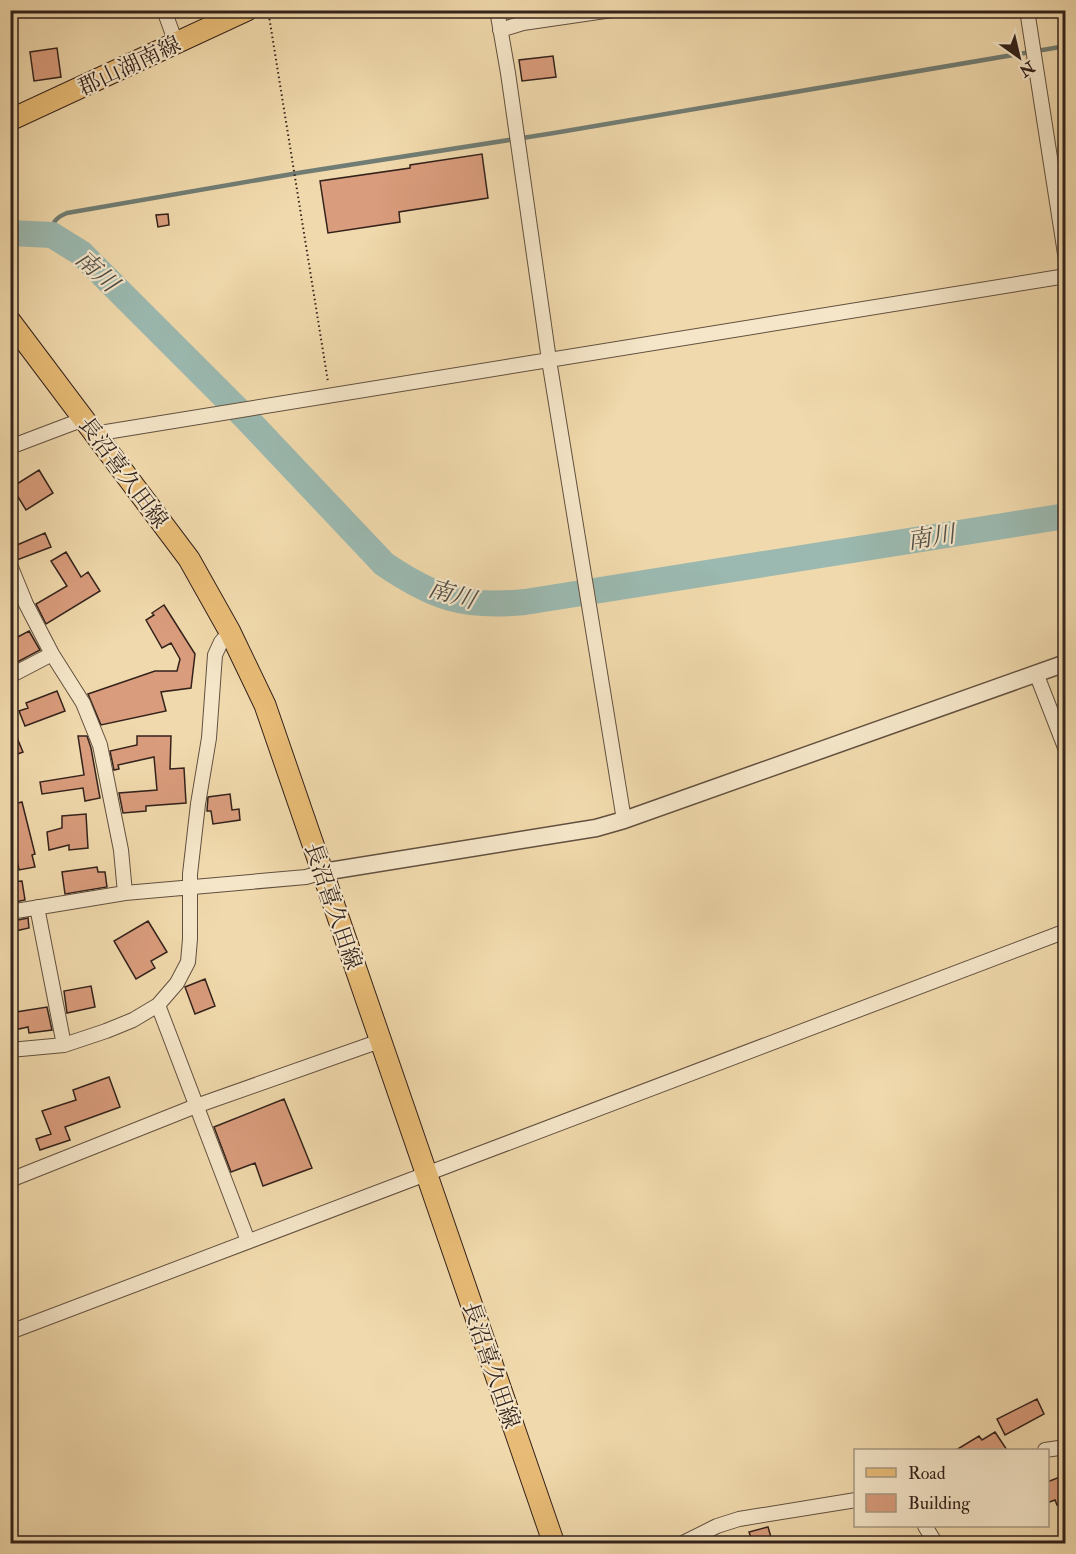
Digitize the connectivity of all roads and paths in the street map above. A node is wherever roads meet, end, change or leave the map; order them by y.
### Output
1 (164, 10) edge
2 (247, 10) edge
3 (268, 10) edge
4 (497, 10) edge
5 (612, 10) edge
6 (1027, 10) edge
7 (500, 30) junction
8 (176, 43) junction
9 (10, 120) edge
10 (1065, 260) edge
11 (1065, 276) edge
12 (10, 321) edge
13 (549, 360) junction
14 (327, 396) junction
15 (84, 419) junction
16 (97, 436) junction
17 (10, 447) edge
18 (10, 565) edge
19 (230, 632) junction
20 (52, 654) junction
21 (1065, 663) edge
22 (1036, 673) junction
23 (10, 676) edge
24 (1065, 750) edge
25 (624, 820) junction
26 (322, 872) junction
27 (189, 888) junction
28 (125, 892) junction
29 (37, 907) junction
30 (10, 912) edge
31 (1065, 931) edge
32 (158, 1005) junction
33 (380, 1041) junction
34 (64, 1045) junction
35 (10, 1050) edge
36 (196, 1106) junction
37 (426, 1173) junction
38 (10, 1180) edge
39 (248, 1241) junction
40 (10, 1332) edge
41 (1065, 1447) edge
42 (1049, 1449) edge
43 (854, 1500) edge
44 (926, 1527) edge
45 (554, 1544) edge
46 (681, 1544) edge
47 (936, 1544) edge

1 - 8 street
2 - 8 main road, 郡山湖南線
3 - 14 path
4 - 7 street
5 - 7 street
6 - 10 street
7 - 13 street
8 - 9 main road, 郡山湖南線
11 - 13 street
12 - 15 main road, 長沼喜久田線
13 - 14 street
13 - 25 street
14 - 16 street
15 - 16 main road, 長沼喜久田線
15 - 17 street
16 - 19 main road, 長沼喜久田線
18 - 20 street
19 - 26 main road, 長沼喜久田線
19 - 27 street
20 - 23 street
20 - 28 street
21 - 22 street
22 - 24 street
22 - 25 street
25 - 26 street
26 - 27 street
26 - 33 main road, 長沼喜久田線
27 - 28 street
27 - 32 street
28 - 29 street
29 - 30 street
29 - 34 street
31 - 37 street
32 - 34 street
32 - 36 street
33 - 36 street
33 - 37 main road, 長沼喜久田線
34 - 35 street
36 - 38 street
36 - 39 street
37 - 39 street
37 - 45 main road, 長沼喜久田線
39 - 40 street
41 - 42 street
43 - 46 street
44 - 47 street

